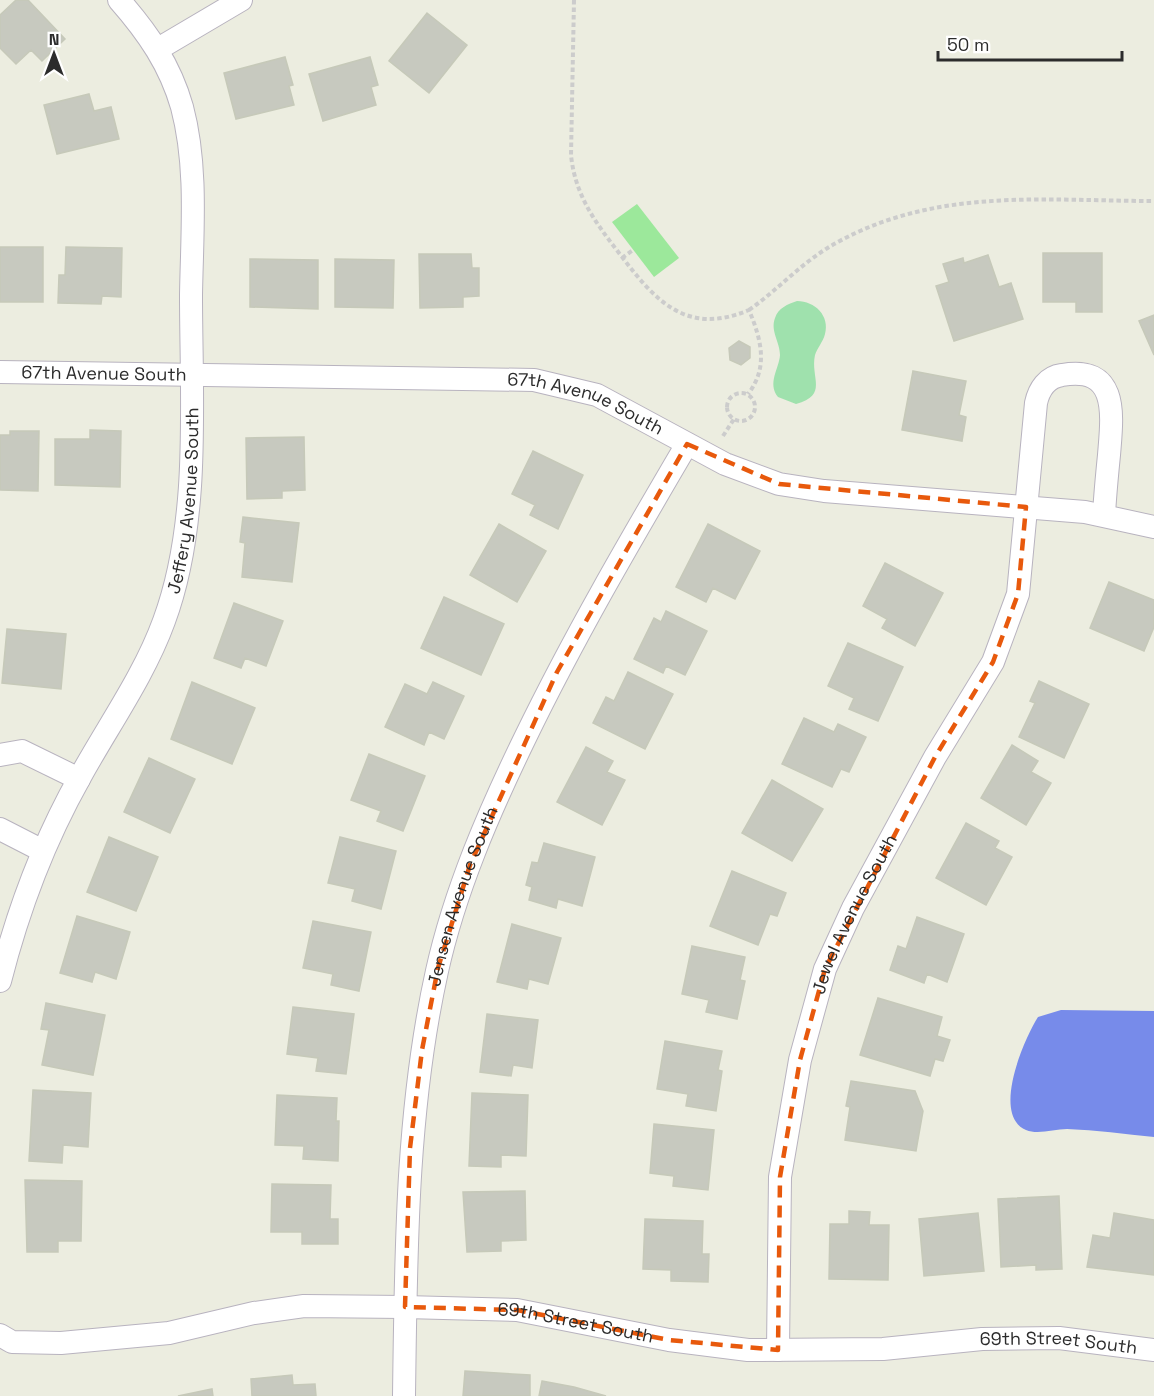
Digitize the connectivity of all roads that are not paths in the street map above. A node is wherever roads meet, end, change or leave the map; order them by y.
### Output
1 (120, 0) edge
2 (241, 0) edge
3 (158, 49) junction
4 (0, 372) edge
5 (191, 374) junction
6 (687, 444) junction
7 (1026, 507) junction
8 (1104, 515) junction
9 (1154, 527) edge
10 (0, 755) edge
11 (79, 779) junction
12 (0, 829) edge
13 (44, 851) junction
14 (0, 981) edge
15 (405, 1307) junction
16 (0, 1335) edge
17 (777, 1350) junction
18 (1154, 1350) edge
19 (404, 1396) edge

1 - 3 street, Jeffery Avenue South
2 - 3 street
3 - 5 street, Jeffery Avenue South
4 - 5 street, 67th Avenue South
5 - 6 street, 67th Avenue South
5 - 11 street, Jeffery Avenue South
6 - 7 street, 67th Avenue South
6 - 15 street, Jensen Avenue South
7 - 8 street, 67th Avenue South
7 - 8 street, Jewel Avenue South
7 - 17 street, Jewel Avenue South
8 - 9 street, 67th Avenue South
10 - 11 street
11 - 13 street, Jeffery Avenue South
12 - 13 street
13 - 14 street, Jeffery Avenue South
15 - 16 street, 69th Street South
15 - 17 street, 69th Street South
15 - 19 street, Jensen Avenue South
17 - 18 street, 69th Street South

